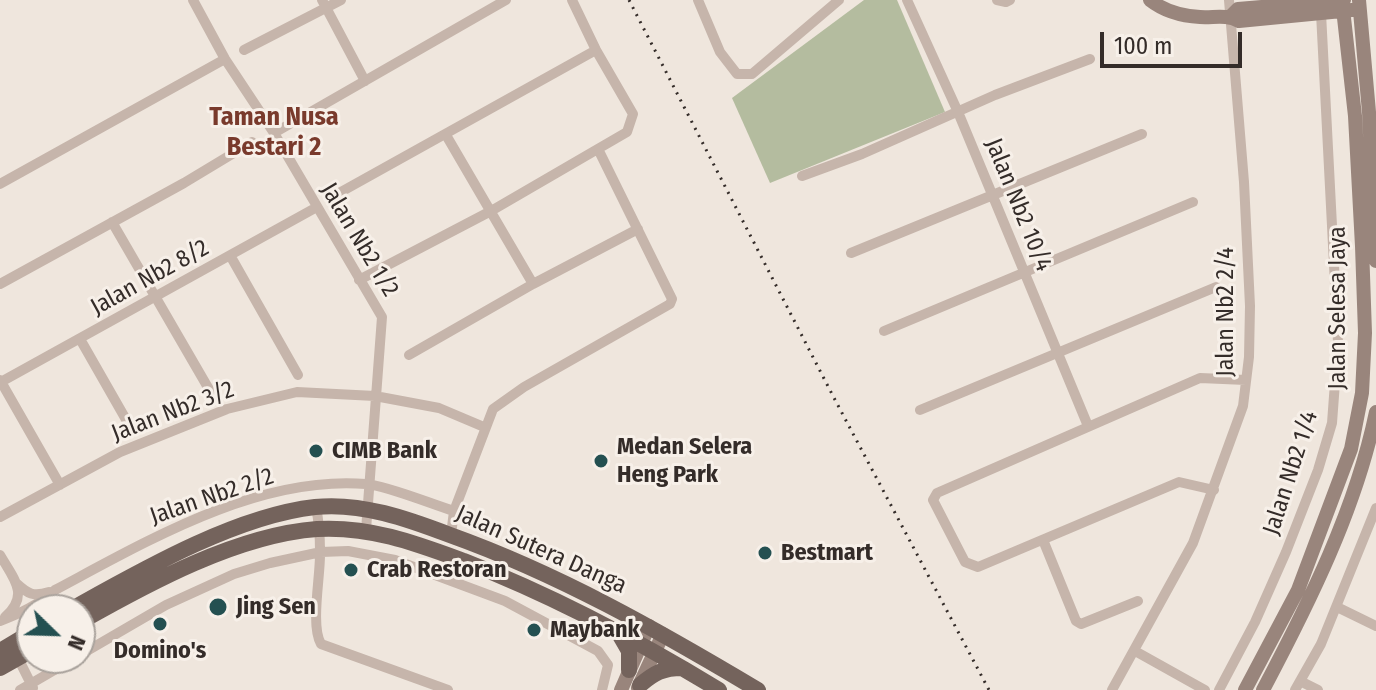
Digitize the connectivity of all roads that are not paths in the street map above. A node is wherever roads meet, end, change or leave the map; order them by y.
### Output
1 (193, 0) edge
2 (341, 0) edge
3 (506, 0) edge
4 (572, 0) edge
5 (839, 0) edge
6 (907, 0) edge
7 (997, 0) edge
8 (1010, 0) edge
9 (1150, 0) edge
10 (1229, 0) edge
11 (701, 1) edge
12 (1343, 3) edge
13 (324, 4) edge
14 (1320, 5) edge
15 (1360, 5) edge
16 (1231, 16) junction
17 (244, 50) dead end
18 (596, 50) junction
19 (225, 59) junction
20 (1090, 59) dead end
21 (365, 81) junction
22 (958, 112) junction
23 (274, 133) junction
24 (1142, 134) dead end
25 (446, 135) junction
26 (252, 142) dead end
27 (598, 149) junction
28 (802, 176) dead end
29 (0, 184) edge
30 (339, 193) dead end
31 (992, 196) junction
32 (1193, 202) dead end
33 (317, 207) junction
34 (491, 211) junction
35 (112, 222) junction
36 (638, 229) junction
37 (851, 253) dead end
38 (231, 257) junction
39 (1376, 261) edge
40 (1024, 274) junction
41 (359, 280) junction
42 (0, 284) edge
43 (533, 284) junction
44 (1216, 287) dead end
45 (156, 298) junction
46 (884, 331) dead end
47 (1371, 333) edge
48 (80, 339) junction
49 (409, 355) dead end
50 (1057, 355) junction
51 (298, 375) dead end
52 (1246, 380) junction
53 (1, 381) edge
54 (210, 391) dead end
55 (375, 396) junction
56 (920, 410) dead end
57 (1376, 412) edge
58 (128, 423) dead end
59 (1088, 426) junction
60 (484, 427) junction
61 (368, 484) junction
62 (60, 485) junction
63 (1214, 490) junction
64 (316, 507) junction
65 (1376, 508) edge
66 (366, 510) junction
67 (454, 511) junction
68 (0, 517) edge
69 (1373, 527) edge
70 (320, 529) junction
71 (366, 530) junction
72 (451, 535) junction
73 (1043, 540) junction
74 (321, 552) junction
75 (0, 555) edge
76 (16, 583) junction
77 (55, 590) junction
78 (96, 596) edge
79 (1138, 601) dead end
80 (1337, 607) junction
81 (96, 614) edge
82 (0, 621) edge
83 (1376, 626) edge
84 (617, 630) junction
85 (656, 630) junction
86 (96, 646) edge
87 (648, 648) junction
88 (1135, 651) junction
89 (1279, 660) junction
90 (683, 668) junction
91 (629, 670) junction
92 (52, 674) edge
93 (1297, 685) edge
94 (32, 687) edge
95 (638, 687) edge
96 (20, 690) edge
97 (448, 690) edge
98 (602, 690) edge
99 (621, 690) edge
100 (719, 690) edge
101 (758, 690) edge
102 (1112, 690) edge
103 (1205, 690) edge
104 (1219, 690) edge
105 (1245, 690) edge
106 (1255, 690) edge
107 (1263, 690) edge
108 (1318, 690) edge

1 - 19 street, Jalan Nb2 1/2
2 - 13 street
3 - 21 street
4 - 18 street
5 - 11 street
6 - 22 street, Jalan Nb2 10/4
7 - 8 street
9 - 16 main road
10 - 16 street, Jalan Nb2 2/4
12 - 14 main road
12 - 15 main road
12 - 47 main road, Jalan Selesa Jaya
13 - 17 street
13 - 21 street
14 - 16 main road
14 - 104 street, Jalan Nb2 1/4
15 - 39 main road, Jalan Selesa Jaya
16 - 52 street, Jalan Nb2 2/4
18 - 25 street
18 - 27 street
19 - 23 street, Jalan Nb2 1/2
19 - 29 street
20 - 22 street
21 - 23 street
22 - 28 street
22 - 31 street, Jalan Nb2 10/4
23 - 33 street, Jalan Nb2 1/2
24 - 31 street
25 - 30 street
25 - 34 street
26 - 35 street
27 - 34 street
27 - 36 street
31 - 37 street
31 - 40 street, Jalan Nb2 10/4
32 - 40 street
33 - 38 street, Jalan Nb2 8/2
33 - 41 street, Jalan Nb2 1/2
34 - 41 street
34 - 43 street
35 - 42 street
35 - 45 street
36 - 43 street
36 - 60 street
38 - 45 street, Jalan Nb2 8/2
38 - 51 street
40 - 46 street
40 - 50 street, Jalan Nb2 10/4
41 - 55 street, Jalan Nb2 1/2
43 - 49 street
44 - 50 street
45 - 48 street, Jalan Nb2 8/2
45 - 54 street
47 - 105 main road, Jalan Selesa Jaya
48 - 53 street, Jalan Nb2 8/2
48 - 58 street
50 - 56 street
50 - 59 street, Jalan Nb2 10/4
52 - 59 street
52 - 63 street, Jalan Nb2 2/4
53 - 62 street
55 - 60 street, Jalan Nb2 3/2
55 - 61 street, Jalan Nb2 1/2
55 - 62 street, Jalan Nb2 3/2
57 - 89 main road, Jalan Selesa Jaya
59 - 73 street
60 - 67 street
61 - 66 street, Jalan Nb2 1/2
61 - 67 street, Jalan Nb2 2/2
61 - 77 street, Jalan Nb2 2/2
62 - 68 street, Jalan Nb2 3/2
63 - 73 street
63 - 88 street, Jalan Nb2 2/4
64 - 66 main road, Jalan Sutera Danga
64 - 70 street
64 - 78 main road, Jalan Sutera Danga
65 - 69 street
66 - 71 street, Jalan Nb2 1/2
66 - 72 main road, Jalan Sutera Danga
67 - 72 street
69 - 80 street
70 - 71 main road, Jalan Sutera Danga
70 - 74 street
70 - 81 main road, Jalan Sutera Danga
71 - 84 main road, Jalan Sutera Danga
72 - 85 main road, Jalan Sutera Danga
73 - 79 street
74 - 86 street
74 - 97 street
74 - 98 street
75 - 76 street
76 - 77 street
76 - 82 street
77 - 82 street, Jalan Nb2 2/2
80 - 83 street
80 - 93 street
84 - 87 main road, Jalan Sutera Danga
84 - 91 main road
85 - 87 main road
85 - 101 main road, Jalan Sutera Danga
87 - 90 main road, Jalan Sutera Danga
87 - 91 main road
87 - 95 main road
88 - 102 street, Jalan Nb2 2/4
88 - 103 street
89 - 106 street
89 - 107 main road, Jalan Selesa Jaya
90 - 95 main road
90 - 100 main road, Jalan Sutera Danga
91 - 99 main road
92 - 94 street
93 - 108 street
94 - 96 street

